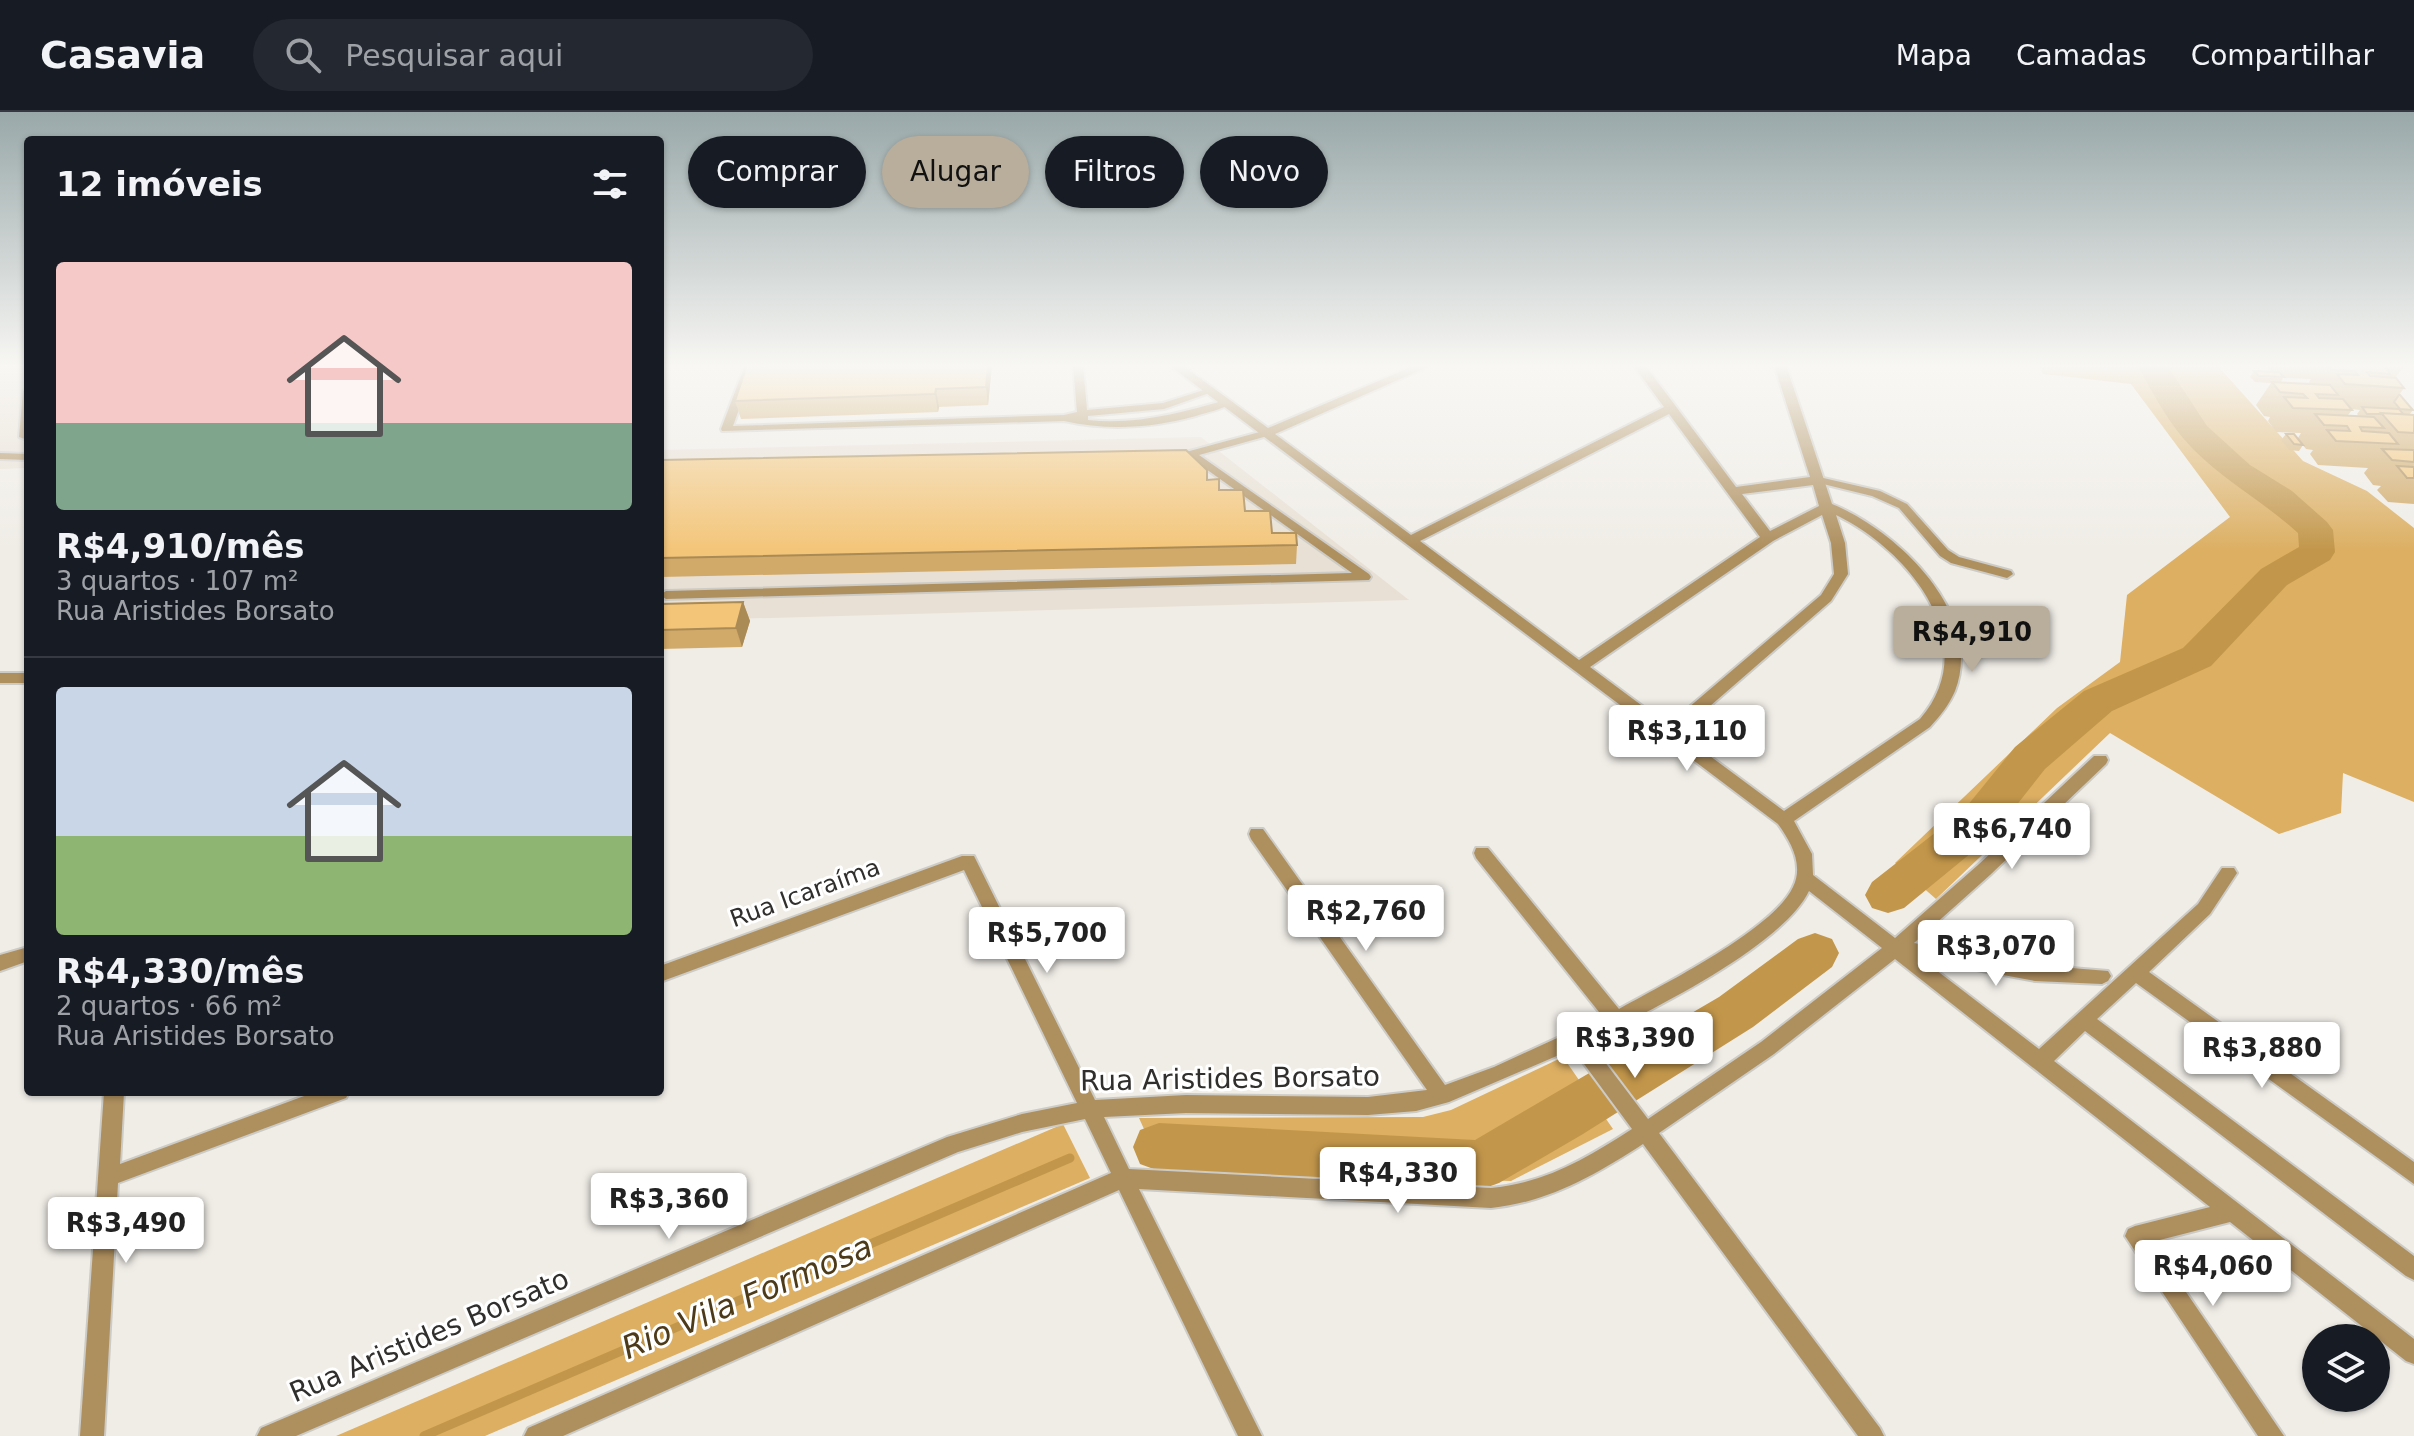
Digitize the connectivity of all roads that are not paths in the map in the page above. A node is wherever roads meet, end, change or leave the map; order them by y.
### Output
1 (727, 427) edge
2 (794, 427) edge
3 (1259, 427) edge
4 (1282, 427) edge
5 (1635, 427) edge
6 (1686, 427) edge
7 (1801, 427) edge
8 (1267, 433) junction
9 (1174, 454) edge
10 (1190, 454) junction
11 (0, 456) edge
12 (24, 457) edge
13 (1819, 480) junction
14 (1733, 491) junction
15 (1827, 507) junction
16 (1768, 538) junction
17 (1410, 541) junction
18 (2007, 574) dead end
19 (666, 595) dead end
20 (1579, 667) junction
21 (0, 678) edge
22 (24, 678) edge
23 (1668, 734) junction
24 (2100, 760) dead end
25 (1784, 820) junction
26 (1257, 834) dead end
27 (1482, 853) dead end
28 (2228, 873) dead end
29 (1805, 878) junction
30 (1894, 947) junction
31 (24, 955) edge
32 (0, 963) edge
33 (2135, 972) junction
34 (664, 973) edge
35 (2102, 976) dead end
36 (1615, 1018) junction
37 (2084, 1020) junction
38 (1576, 1038) junction
39 (2041, 1060) junction
40 (114, 1096) edge
41 (328, 1096) edge
42 (1442, 1096) junction
43 (1089, 1108) junction
44 (1641, 1125) junction
45 (2414, 1174) edge
46 (109, 1177) junction
47 (1123, 1178) junction
48 (2233, 1211) junction
49 (2414, 1269) edge
50 (2414, 1353) edge
51 (539, 1435) edge
52 (92, 1436) edge
53 (269, 1436) edge
54 (1250, 1436) edge
55 (1872, 1436) edge
56 (2272, 1436) edge

1 - 2 lane
3 - 8 street
4 - 8 street
5 - 17 street
6 - 14 street
7 - 13 street
8 - 10 lane
8 - 17 street
9 - 10 lane
10 - 19 lane
11 - 12 lane
13 - 14 street
13 - 15 street
13 - 18 lane
14 - 16 street
15 - 16 street
15 - 23 street
15 - 25 street
16 - 20 street
17 - 20 street
20 - 23 street
21 - 22 lane
23 - 25 street
24 - 30 street
25 - 29 street
26 - 42 street
27 - 36 street
28 - 33 street
29 - 30 street
29 - 36 street, Rua Aristides Borsato
30 - 35 street
30 - 39 street
30 - 44 street
31 - 32 street
33 - 37 street
33 - 45 street
34 - 43 street, Rua Icaraíma
36 - 38 street, Rua Aristides Borsato
37 - 39 street
37 - 49 street
38 - 42 street, Rua Aristides Borsato
38 - 44 street
39 - 48 street
40 - 46 street
41 - 46 street
42 - 43 street, Rua Aristides Borsato
43 - 47 street
43 - 53 street, Rua Aristides Borsato
44 - 47 street
44 - 55 street
46 - 52 street
47 - 51 street
47 - 54 street
48 - 50 street
48 - 56 street

